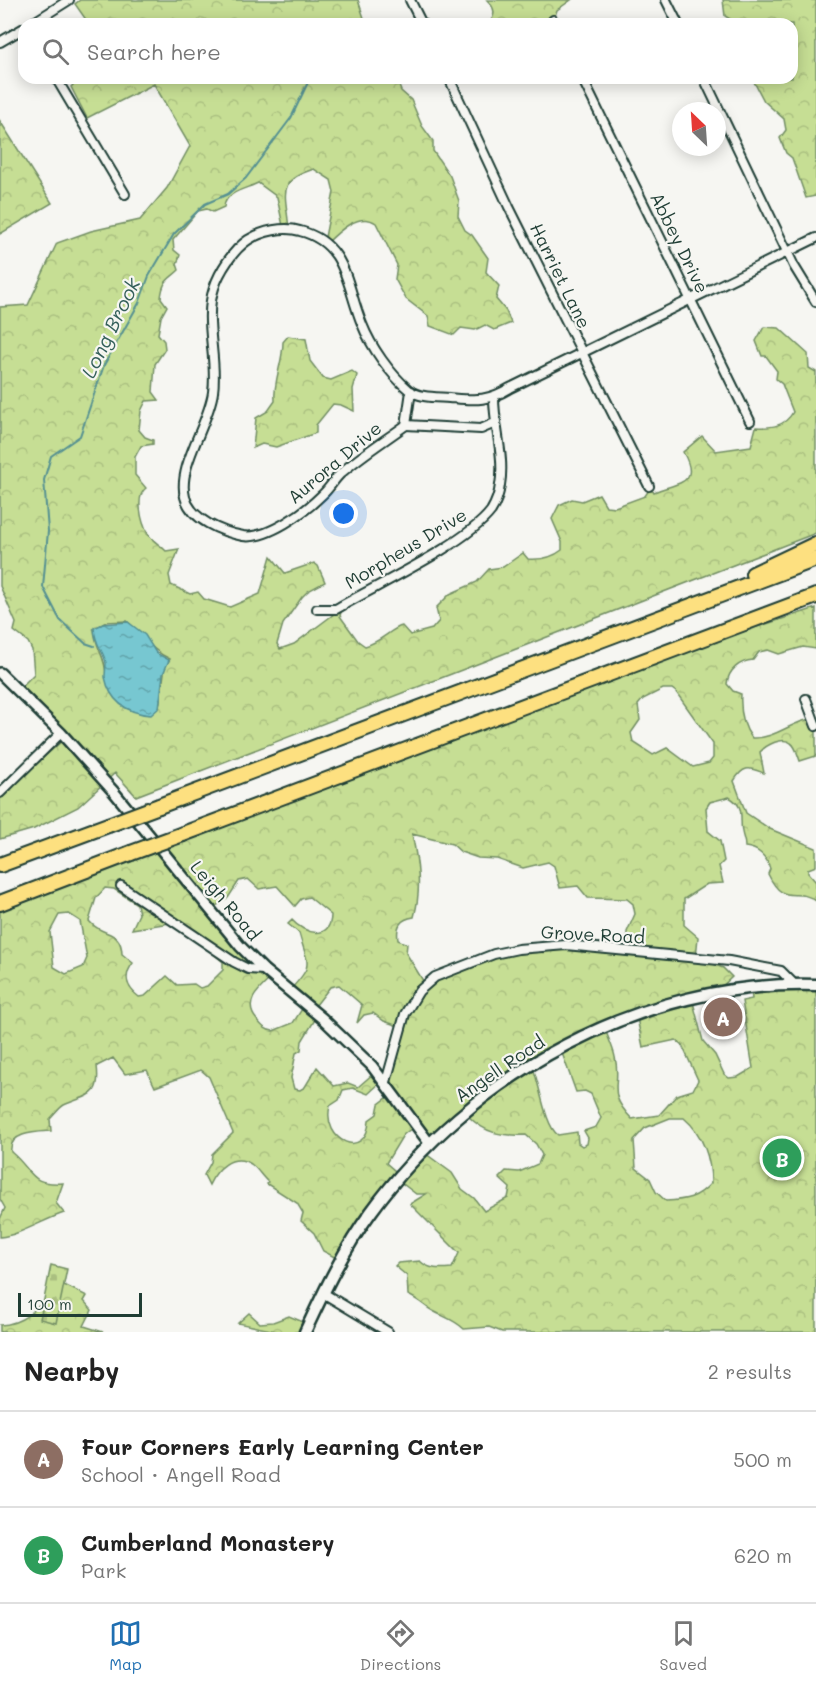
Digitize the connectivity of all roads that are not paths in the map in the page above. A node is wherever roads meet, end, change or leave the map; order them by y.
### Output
1 (69, 0) edge
2 (410, 0) edge
3 (666, 0) edge
4 (40, 18) edge
5 (419, 18) edge
6 (675, 18) edge
7 (18, 32) edge
8 (0, 42) edge
9 (60, 84) edge
10 (452, 84) edge
11 (585, 84) edge
12 (707, 84) edge
13 (125, 194) dead end
14 (816, 238) edge
15 (789, 251) junction
16 (690, 299) junction
17 (816, 302) edge
18 (582, 353) junction
19 (411, 391) junction
20 (494, 398) junction
21 (750, 421) dead end
22 (495, 423) junction
23 (406, 425) junction
24 (649, 486) dead end
25 (816, 544) edge
26 (816, 559) edge
27 (816, 596) edge
28 (816, 604) edge
29 (317, 609) dead end
30 (659, 618) junction
31 (752, 621) junction
32 (0, 673) edge
33 (806, 699) dead end
34 (816, 726) edge
35 (61, 733) junction
36 (0, 793) edge
37 (0, 866) edge
38 (121, 886) dead end
39 (0, 903) edge
40 (264, 970) junction
41 (794, 984) junction
42 (816, 985) edge
43 (386, 1082) junction
44 (430, 1144) junction
45 (323, 1293) junction
46 (305, 1332) edge
47 (388, 1332) edge

1 - 4 street
2 - 5 street
3 - 6 street
7 - 8 street
9 - 13 street
10 - 18 street, Harriet Lane
11 - 16 street, Abbey Drive
12 - 15 street
14 - 15 street
15 - 16 street
15 - 17 street
16 - 18 street
16 - 21 street, Abbey Drive
18 - 20 street
18 - 24 street, Harriet Lane
19 - 20 street
19 - 23 street, Aurora Drive
19 - 23 street, Aurora Drive
20 - 22 street
22 - 23 street, Aurora Drive
22 - 29 street, Morpheus Drive
25 - 30 highway
26 - 30 highway
27 - 31 highway
28 - 31 highway
30 - 37 highway, bridge
31 - 39 highway, bridge
32 - 35 street, Leigh Road
33 - 34 street
35 - 36 street
35 - 40 street, Leigh Road
38 - 40 street
40 - 43 street, Leigh Road
41 - 42 main road, Angell Road
41 - 43 street, Grove Road
41 - 44 main road, Angell Road
43 - 44 street, Leigh Road
44 - 45 main road, Angell Road
45 - 46 main road, Angell Road
45 - 47 street

